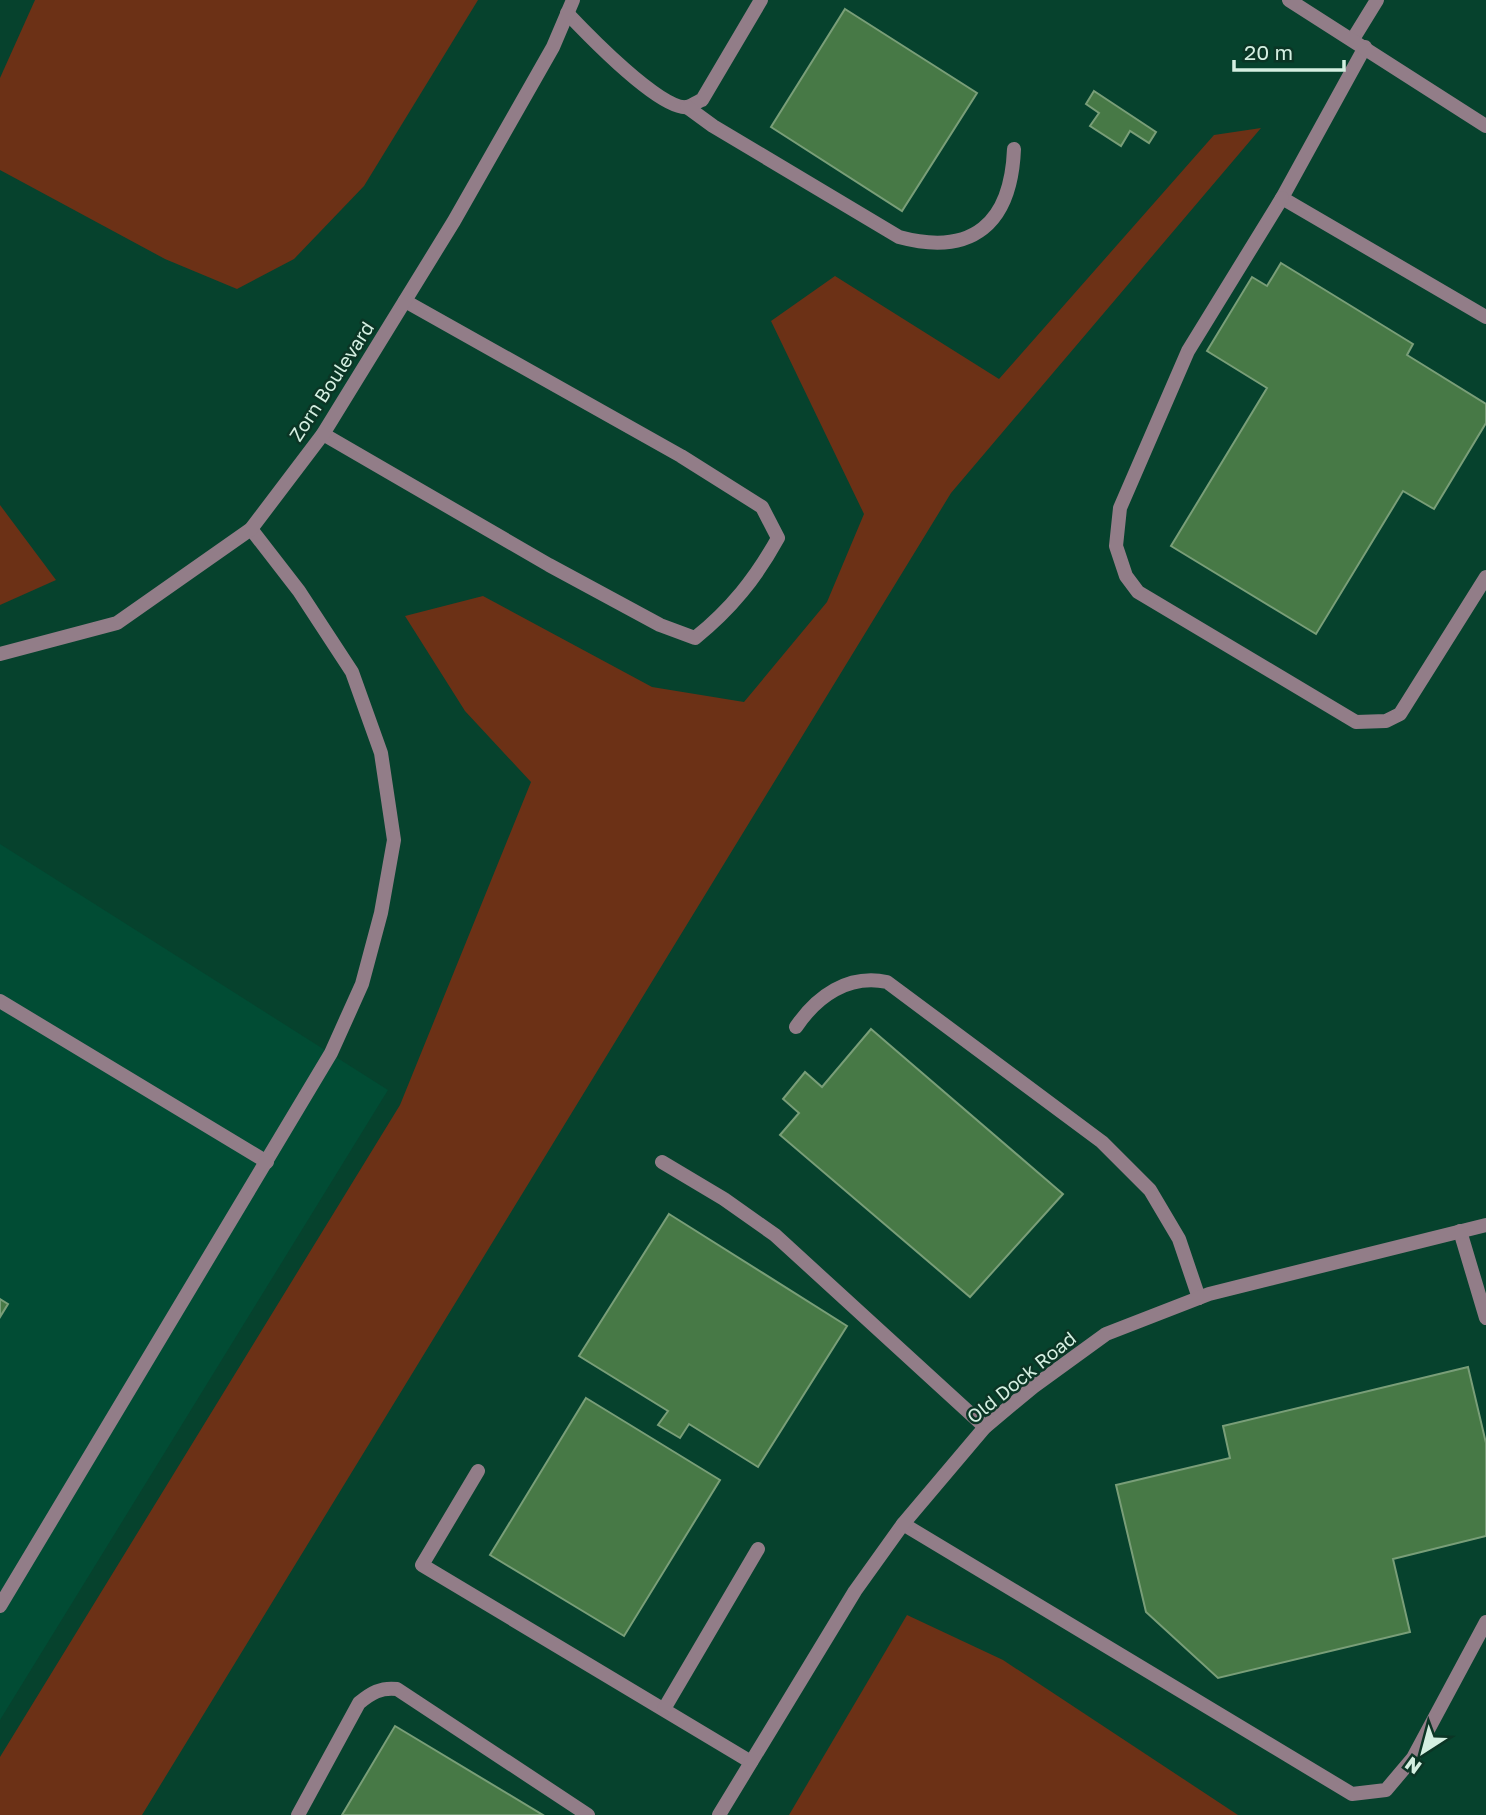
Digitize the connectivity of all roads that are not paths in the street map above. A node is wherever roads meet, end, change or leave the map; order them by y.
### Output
1 (761, 0) edge
2 (1289, 0) edge
3 (1377, 0) edge
4 (570, 7) edge
5 (1359, 43) junction
6 (687, 107) junction
7 (1486, 126) edge
8 (1014, 149) dead end
9 (1282, 198) junction
10 (405, 301) junction
11 (1486, 317) edge
12 (323, 434) junction
13 (251, 529) junction
14 (1486, 576) edge
15 (0, 654) edge
16 (0, 1001) edge
17 (796, 1027) dead end
18 (267, 1161) junction
19 (662, 1162) dead end
20 (1486, 1225) edge
21 (1460, 1231) junction
22 (1199, 1298) junction
23 (1486, 1318) edge
24 (985, 1427) junction
25 (478, 1471) dead end
26 (903, 1524) junction
27 (758, 1549) dead end
28 (0, 1606) edge
29 (1486, 1622) edge
30 (664, 1709) junction
31 (751, 1762) junction
32 (298, 1815) edge
33 (588, 1815) edge
34 (719, 1815) edge

1 - 6 street
2 - 5 street
3 - 5 street
4 - 6 street
4 - 10 street, Zorn Boulevard
5 - 7 street
5 - 9 street
6 - 8 street
9 - 11 street
9 - 14 street
10 - 12 street, Zorn Boulevard
10 - 12 street
12 - 13 street, Zorn Boulevard
13 - 15 street, Zorn Boulevard
13 - 18 street
16 - 18 street
17 - 22 street
18 - 28 street
19 - 24 street
20 - 21 street, Old Dock Road
21 - 22 street, Old Dock Road
21 - 23 street
22 - 24 street, Old Dock Road
24 - 26 street, Old Dock Road
25 - 30 street
26 - 29 street
26 - 31 street, Old Dock Road
27 - 30 street
30 - 31 street
31 - 34 street, Old Dock Road
32 - 33 street

